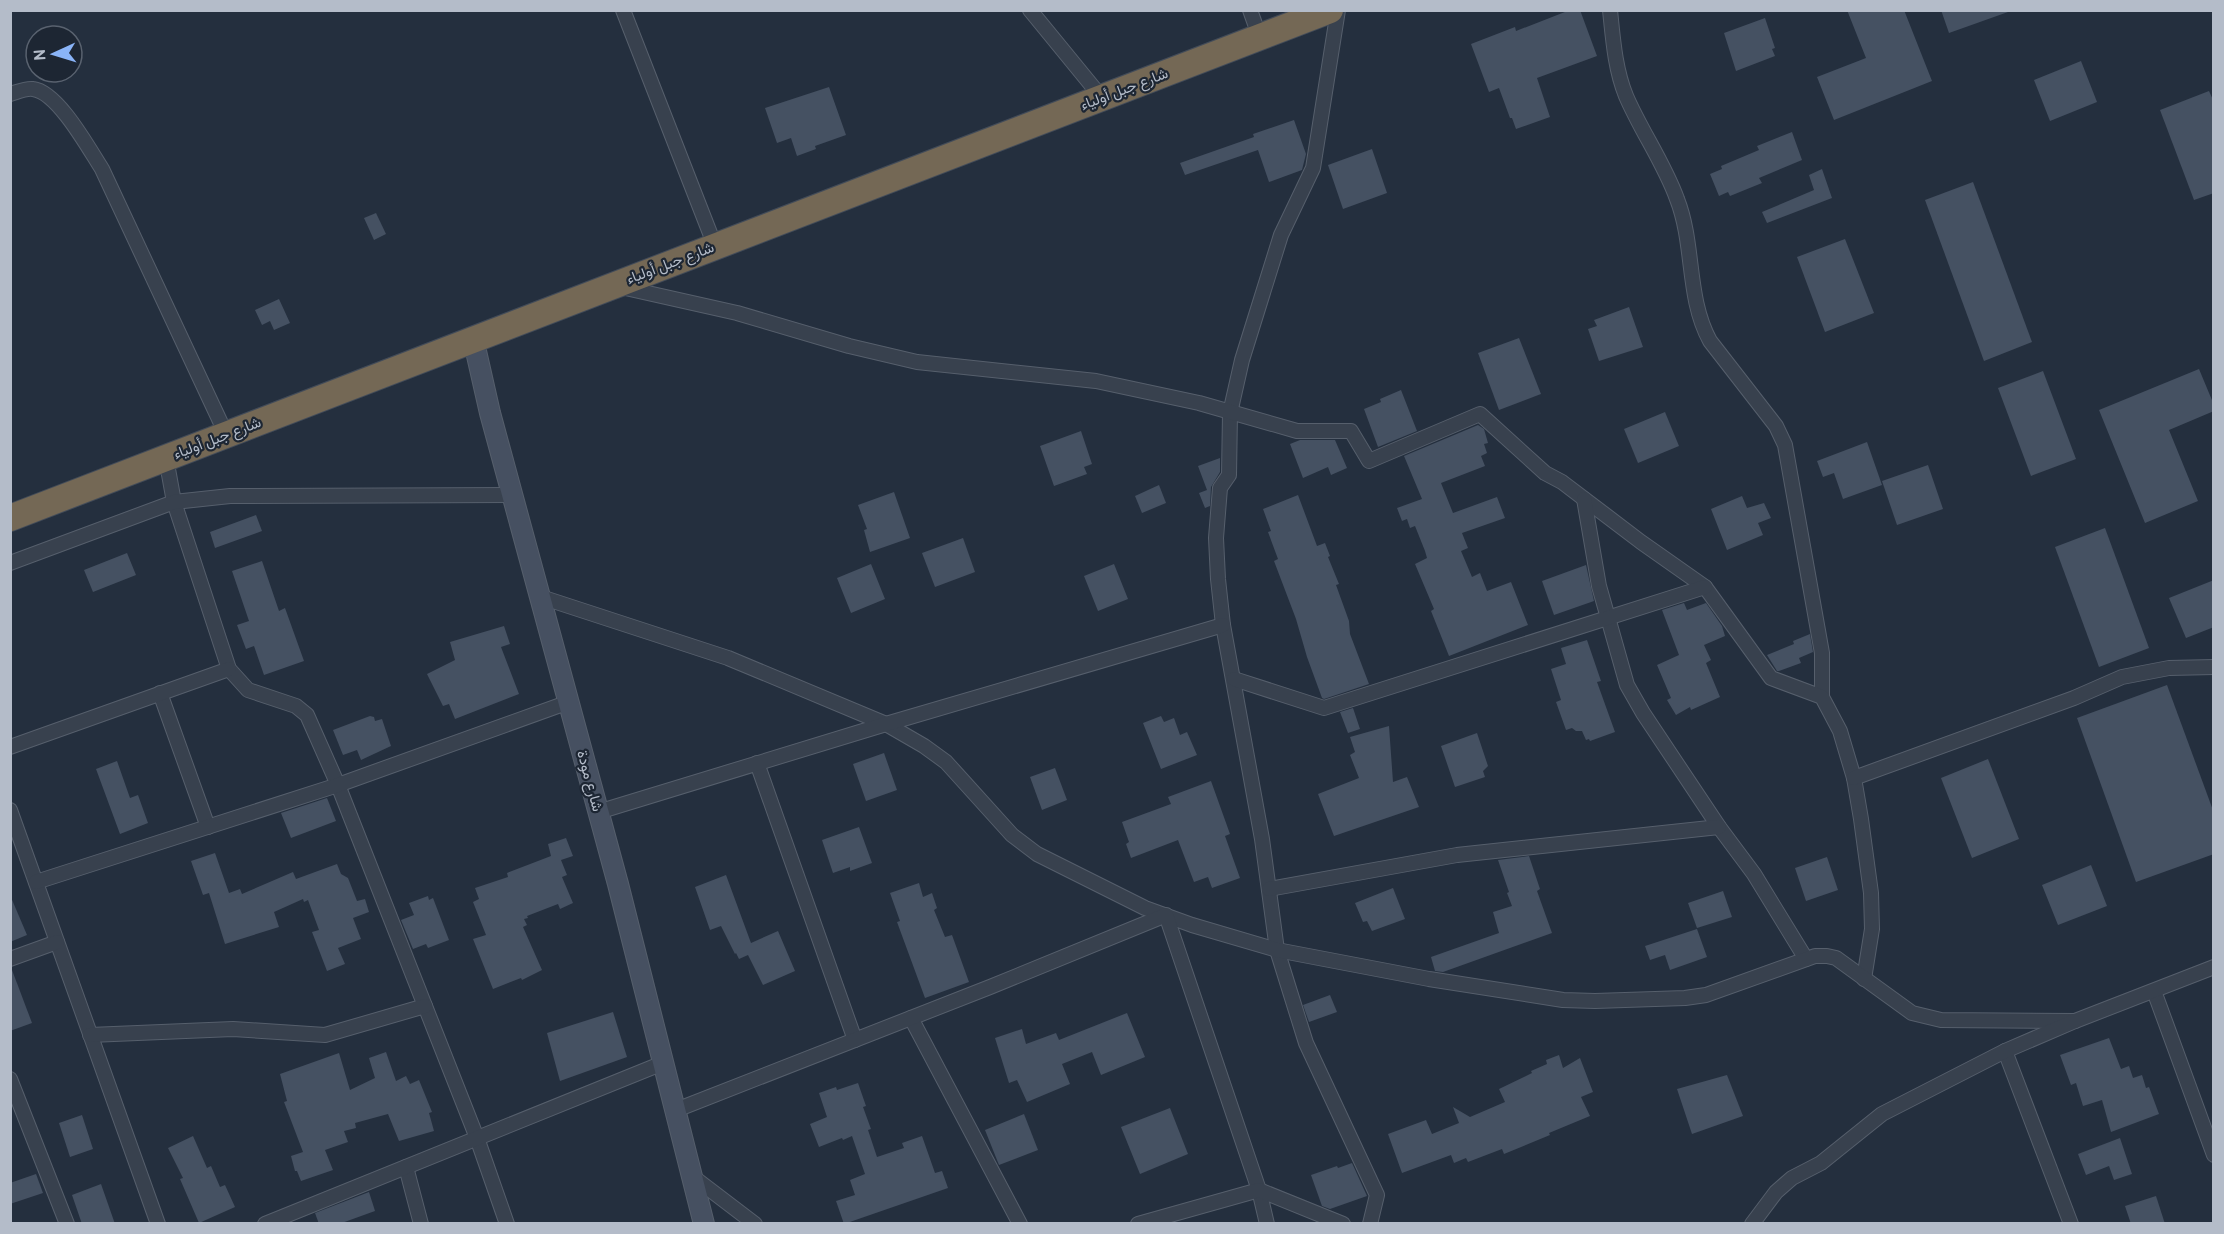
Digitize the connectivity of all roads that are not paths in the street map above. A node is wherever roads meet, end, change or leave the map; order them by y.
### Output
1 (623, 10) edge
2 (1030, 10) edge
3 (1250, 10) edge
4 (1330, 10) edge
5 (1338, 10) edge
6 (1610, 10) edge
7 (1260, 38) junction
8 (10, 94) edge
9 (1102, 98) junction
10 (715, 246) junction
11 (614, 285) junction
12 (473, 338) junction
13 (1230, 413) junction
14 (226, 434) junction
15 (166, 458) junction
16 (514, 495) junction
17 (1584, 499) junction
18 (174, 501) junction
19 (10, 518) edge
20 (10, 563) edge
21 (1705, 587) junction
22 (541, 597) junction
23 (1608, 617) junction
24 (1223, 625) junction
25 (2214, 667) edge
26 (230, 669) junction
27 (1234, 679) junction
28 (160, 693) junction
29 (1822, 697) junction
30 (568, 702) junction
31 (886, 724) junction
32 (10, 747) edge
33 (757, 764) junction
34 (1854, 778) junction
35 (338, 785) junction
36 (10, 810) edge
37 (598, 812) junction
38 (208, 827) junction
39 (1719, 827) junction
40 (17, 846) edge
41 (36, 882) junction
42 (1269, 889) junction
43 (1166, 915) junction
44 (57, 942) junction
45 (1277, 950) junction
46 (10, 959) edge
47 (1806, 960) junction
48 (2214, 967) edge
49 (1864, 979) junction
50 (2154, 991) junction
51 (424, 1006) junction
52 (911, 1018) junction
53 (2075, 1021) junction
54 (90, 1035) junction
55 (855, 1040) junction
56 (2005, 1051) junction
57 (663, 1063) junction
58 (10, 1079) edge
59 (676, 1110) junction
60 (477, 1138) junction
61 (2214, 1155) edge
62 (406, 1167) junction
63 (692, 1176) junction
64 (1259, 1190) junction
65 (67, 1224) edge
66 (158, 1224) edge
67 (265, 1224) edge
68 (421, 1224) edge
69 (507, 1224) edge
70 (704, 1224) edge
71 (755, 1224) edge
72 (1020, 1224) edge
73 (1138, 1224) edge
74 (1267, 1224) edge
75 (1343, 1224) edge
76 (1370, 1224) edge
77 (1752, 1224) edge
78 (2071, 1224) edge

1 - 10 street
2 - 9 street
3 - 7 street
4 - 7 highway, شارع جبل أولياء
5 - 13 street
6 - 29 street
7 - 9 highway, شارع جبل أولياء
8 - 14 street
9 - 10 highway, شارع جبل أولياء
10 - 11 highway, شارع جبل أولياء
11 - 12 highway, شارع جبل أولياء
11 - 13 street
12 - 14 highway, شارع جبل أولياء
12 - 16 street, شارع مودة
13 - 17 street
13 - 24 street
14 - 15 highway, شارع جبل أولياء
15 - 18 street
15 - 19 highway, شارع جبل أولياء
16 - 18 street
16 - 22 street, شارع مودة
17 - 21 street
17 - 23 street
18 - 20 street
18 - 26 street
21 - 23 street
21 - 29 street
22 - 30 street, شارع مودة
22 - 31 street
23 - 27 street
23 - 39 street
24 - 27 street
24 - 31 street
25 - 34 street
26 - 28 street
26 - 35 street
27 - 42 street
28 - 32 street
28 - 38 street
29 - 34 street
30 - 35 street
30 - 37 street, شارع مودة
31 - 33 street
31 - 43 street
33 - 37 street
33 - 55 street
34 - 49 street
35 - 38 street
35 - 51 street
36 - 40 street
37 - 57 street, شارع مودة
38 - 41 street
39 - 42 street
39 - 47 street
40 - 41 street
41 - 44 street
42 - 45 street
43 - 45 street
43 - 52 street
43 - 64 street
44 - 46 street
44 - 54 street
45 - 47 street
45 - 76 street
47 - 49 street
48 - 50 street
49 - 53 street
50 - 53 street
50 - 61 street
51 - 54 street
51 - 60 street
52 - 55 street
52 - 72 street
53 - 56 street
54 - 66 street
55 - 59 street
56 - 77 street
56 - 78 street
57 - 59 street, شارع مودة
57 - 60 street
58 - 65 street
59 - 63 street, شارع مودة
60 - 62 street
60 - 69 street
62 - 67 street
62 - 68 street
63 - 70 street, شارع مودة
63 - 71 street
64 - 73 street
64 - 74 street
64 - 75 street

